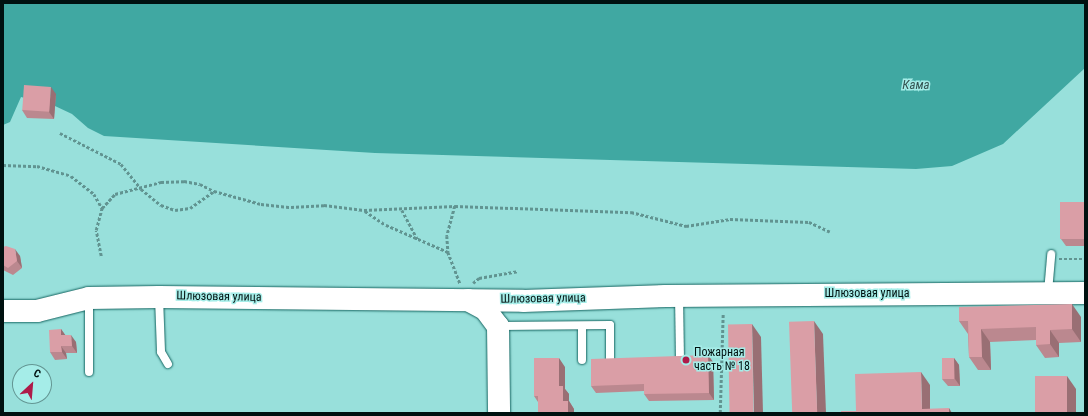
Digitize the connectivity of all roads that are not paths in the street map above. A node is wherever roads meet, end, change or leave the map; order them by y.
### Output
1 (1051, 257) road end
2 (1048, 293) junction
3 (1085, 293) edge
4 (679, 296) junction
5 (159, 297) junction
6 (466, 297) junction
7 (90, 298) junction
8 (523, 301) junction
9 (3, 311) edge
10 (498, 326) junction
11 (582, 326) junction
12 (610, 359) edge
13 (680, 359) edge
14 (582, 360) dead end
15 (168, 364) dead end
16 (89, 372) dead end
17 (499, 413) edge

1 - 2 lane
2 - 3 street, Шлюзовая улица
2 - 4 street, Шлюзовая улица
4 - 8 street, Шлюзовая улица
4 - 13 lane
5 - 6 street, Шлюзовая улица
5 - 7 street, Шлюзовая улица
5 - 15 lane
6 - 8 street, Шлюзовая улица
6 - 10 street
7 - 9 street, Шлюзовая улица
7 - 16 lane
8 - 10 street
10 - 11 lane
10 - 17 street
11 - 12 lane
11 - 14 lane

